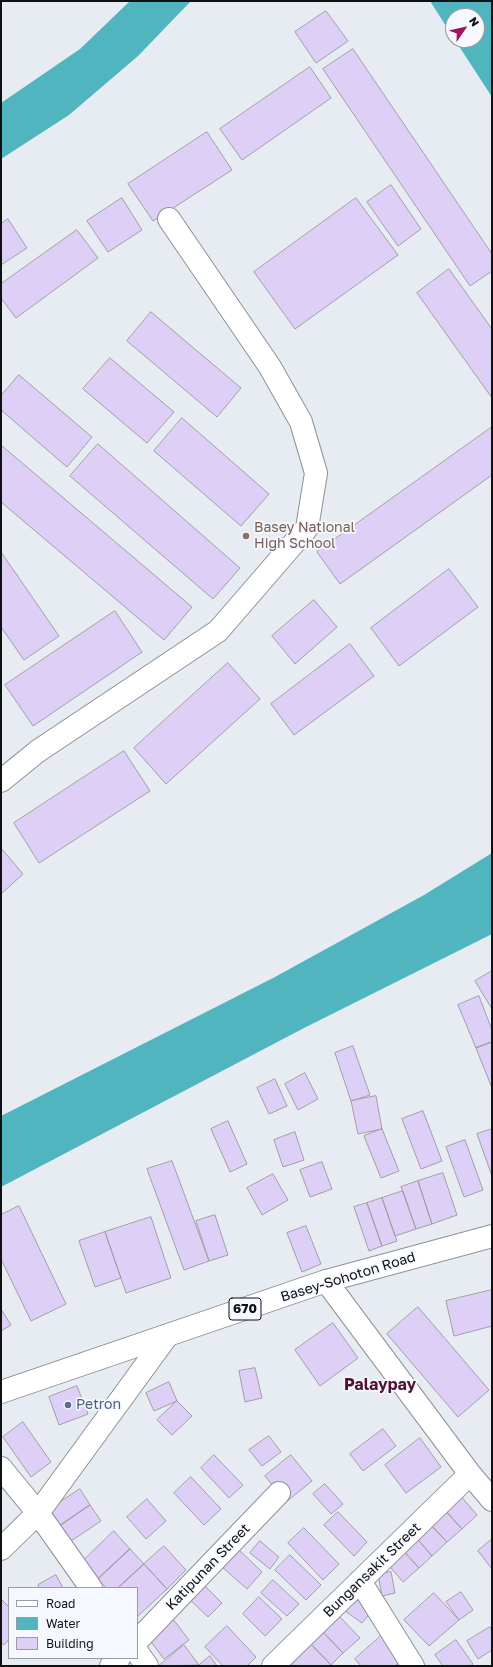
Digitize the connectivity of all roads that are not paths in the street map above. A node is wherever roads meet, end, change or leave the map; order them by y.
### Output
1 (169, 219) dead end
2 (1, 780) edge
3 (492, 1236) edge
4 (326, 1281) junction
5 (167, 1336) junction
6 (1, 1392) edge
7 (1, 1468) edge
8 (470, 1474) junction
9 (279, 1493) dead end
10 (492, 1500) edge
11 (38, 1513) junction
12 (1, 1549) edge
13 (360, 1581) junction
14 (90, 1587) edge
15 (138, 1640) edge
16 (138, 1653) edge
17 (147, 1666) edge
18 (273, 1666) edge
19 (413, 1666) edge

1 - 2 street
3 - 4 street, Basey-Sohoton Road / 670
4 - 5 street, Basey-Sohoton Road / 670
4 - 8 street
5 - 6 street, Basey-Sohoton Road / 670
5 - 11 street
7 - 11 street
8 - 10 street
8 - 13 street, Bungansakit Street
9 - 15 street, Katipunan Street
11 - 12 street
11 - 14 street
13 - 18 street, Bungansakit Street
13 - 19 street
16 - 17 street

